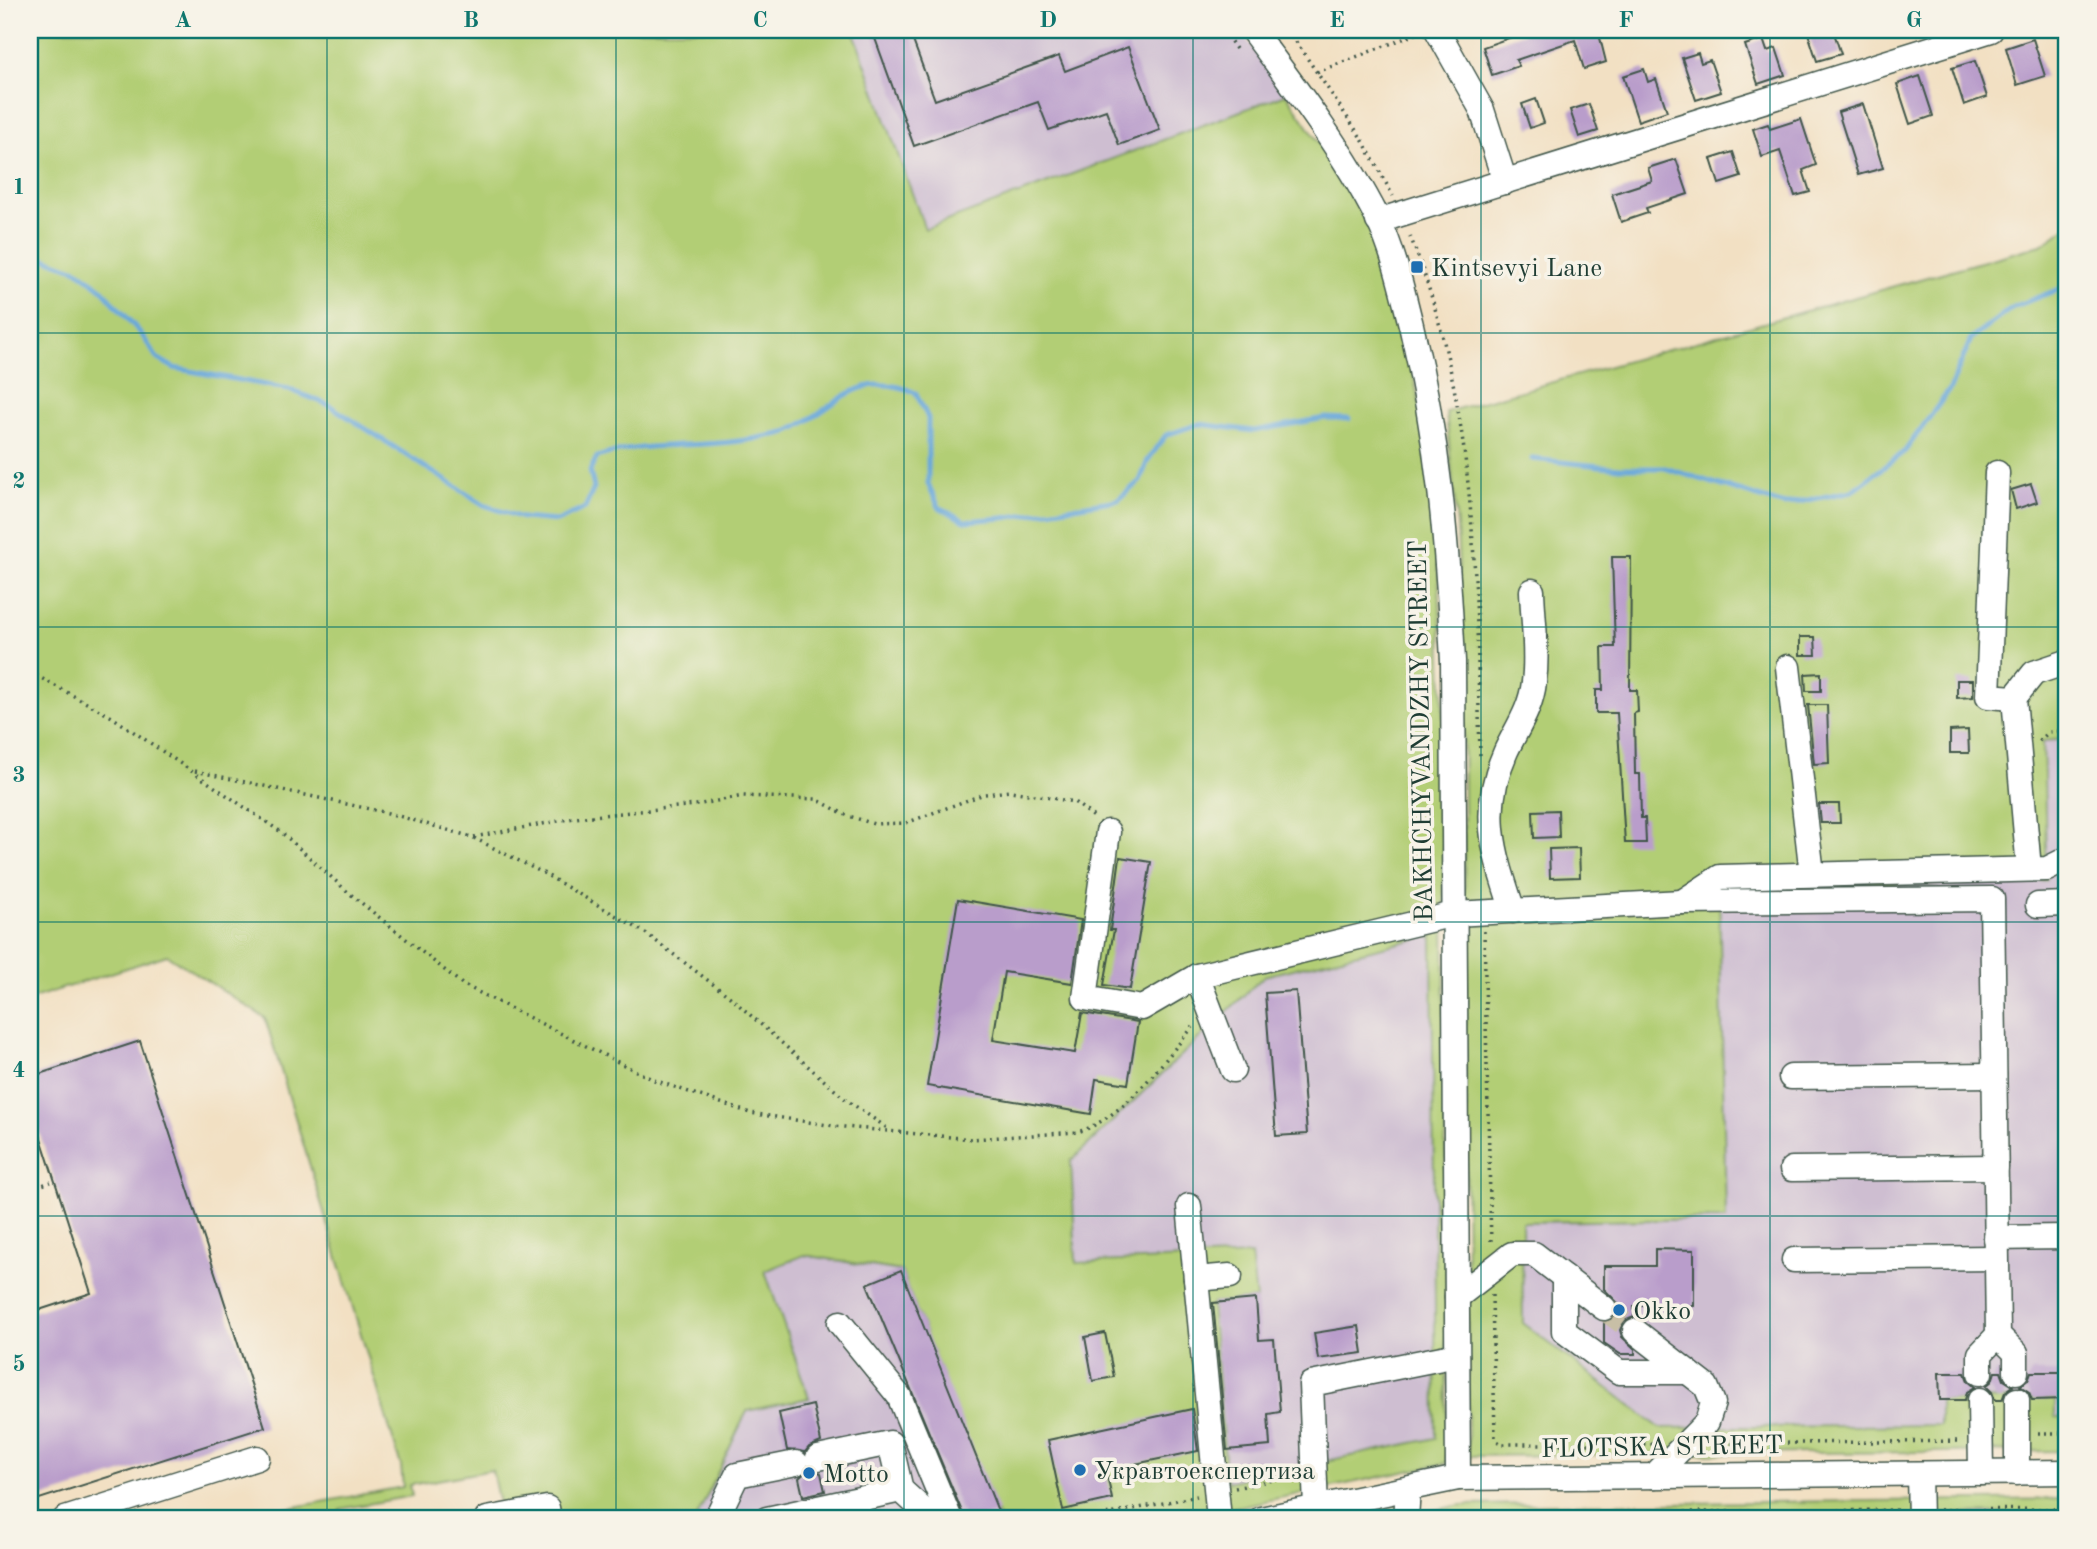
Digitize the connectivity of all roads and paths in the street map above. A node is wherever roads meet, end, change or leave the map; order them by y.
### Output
1 (1223, 30) edge
2 (1252, 30) edge
3 (1288, 30) edge
4 (1427, 30) edge
5 (1437, 30) edge
6 (1991, 30) edge
7 (1238, 52) dead end
8 (1317, 72) junction
9 (1505, 182) junction
10 (1390, 217) junction
11 (1997, 473) dead end
12 (1532, 592) dead end
13 (2067, 662) edge
14 (1788, 667) dead end
15 (30, 672) edge
16 (2014, 698) junction
17 (190, 770) junction
18 (1108, 832) joint
19 (472, 837) junction
20 (2067, 859) edge
21 (2029, 869) junction
22 (1812, 874) junction
23 (1682, 902) junction
24 (2067, 904) edge
25 (2038, 905) dead end
26 (1513, 911) junction
27 (1484, 912) junction
28 (1454, 914) junction
29 (1197, 976) junction
30 (1210, 1008) junction
31 (1233, 1070) dead end
32 (1994, 1075) junction
33 (1791, 1077) dead end
34 (890, 1131) junction
35 (1996, 1167) junction
36 (1792, 1168) dead end
37 (51, 1182) dead end
38 (30, 1189) edge
39 (1189, 1206) dead end
40 (2067, 1237) edge
41 (1996, 1248) junction
42 (1794, 1260) dead end
43 (1492, 1270) junction
44 (1230, 1276) dead end
45 (1564, 1277) junction
46 (1196, 1279) junction
47 (1457, 1297) junction
48 (1604, 1308) tunnel mouth
49 (840, 1323) dead end
50 (1634, 1331) tunnel mouth
51 (1997, 1335) junction
52 (1457, 1355) junction
53 (1687, 1371) junction
54 (2016, 1372) dead end
55 (1980, 1373) dead end
56 (1980, 1400) dead end
57 (2017, 1400) dead end
58 (2017, 1433) junction
59 (2067, 1433) edge
60 (1980, 1441) junction
61 (1685, 1444) junction
62 (257, 1458) dead end
63 (2067, 1472) edge
64 (1981, 1473) junction
65 (2017, 1473) junction
66 (1919, 1474) junction
67 (1654, 1476) junction
68 (1458, 1478) junction
69 (1408, 1489) junction
70 (901, 1490) junction
71 (1316, 1508) junction
72 (2067, 1509) edge
73 (1920, 1515) edge
74 (65, 1519) edge
75 (490, 1519) edge
76 (549, 1519) edge
77 (716, 1519) edge
78 (767, 1519) edge
79 (933, 1519) edge
80 (950, 1519) edge
81 (1219, 1519) edge
82 (1261, 1519) edge
83 (1406, 1519) edge
84 (1424, 1519) edge

1 - 7 path
2 - 10 street, BAKHCHYVANDZHY STREET
3 - 8 path
4 - 8 path
5 - 9 street
6 - 9 street
8 - 10 path
9 - 10 street
10 - 28 street, BAKHCHYVANDZHY STREET
11 - 16 street
12 - 26 street
13 - 16 street
14 - 22 street
15 - 17 path
16 - 21 street
17 - 19 path
17 - 34 path
18 - 19 path
18 - 29 street
19 - 34 path
20 - 21 street
21 - 22 street
22 - 23 street
23 - 26 street
23 - 32 street
24 - 25 street
26 - 27 street
27 - 28 street
27 - 43 path
28 - 29 street
28 - 47 street, BAKHCHYVANDZHY STREET
29 - 30 street
30 - 31 street
30 - 34 path
32 - 33 street
32 - 35 street
35 - 36 street
35 - 41 street
37 - 38 path
39 - 46 street
40 - 41 street
41 - 42 street
41 - 51 street
43 - 45 street
43 - 47 street
43 - 61 path
44 - 46 street
45 - 48 street
45 - 53 street
46 - 81 street
47 - 52 street, BAKHCHYVANDZHY STREET
49 - 80 street
50 - 53 street
51 - 54 street
51 - 55 street
52 - 68 street, BAKHCHYVANDZHY STREET
52 - 71 street
53 - 61 street
56 - 60 street
57 - 58 street
58 - 59 path
58 - 65 street
60 - 61 path
60 - 64 street
61 - 67 street
62 - 74 street
63 - 65 street, FLOTSKA STREET
64 - 65 street, FLOTSKA STREET
64 - 66 street, FLOTSKA STREET
66 - 67 street, FLOTSKA STREET
66 - 73 street
67 - 68 street, FLOTSKA STREET
68 - 69 street, FLOTSKA STREET
69 - 71 street, FLOTSKA STREET
69 - 83 street
70 - 77 street
70 - 78 street
70 - 79 street
71 - 82 street, FLOTSKA STREET
72 - 73 path
73 - 84 path
75 - 76 street

